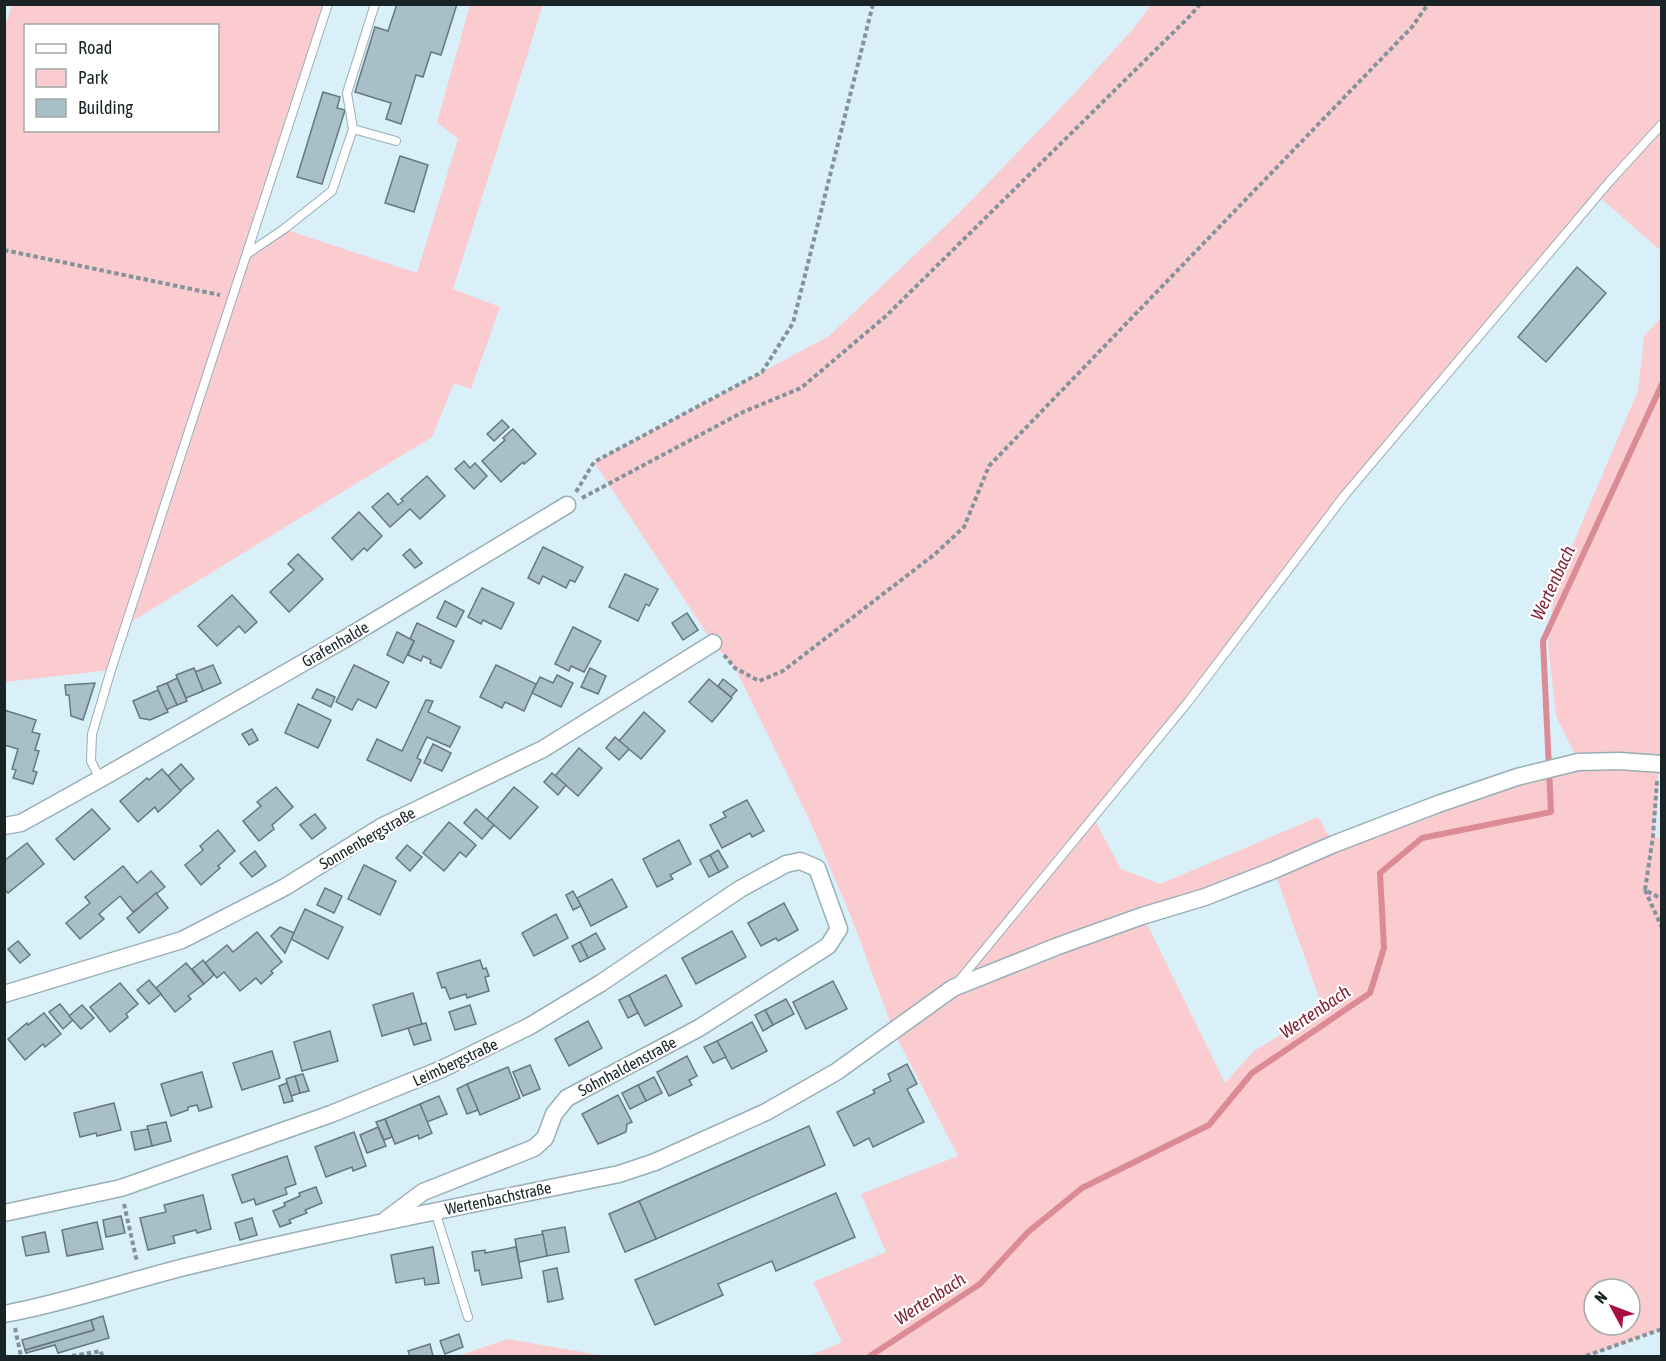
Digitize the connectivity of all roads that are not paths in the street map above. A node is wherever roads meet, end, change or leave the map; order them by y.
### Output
1 (328, 4) edge
2 (375, 4) edge
3 (1662, 124) edge
4 (353, 129) junction
5 (396, 141) dead end
6 (247, 255) junction
7 (567, 505) road end
8 (713, 643) road end
9 (1660, 764) edge
10 (100, 779) junction
11 (4, 826) edge
12 (837, 921) joint
13 (953, 988) junction
14 (4, 994) edge
15 (435, 1211) junction
16 (4, 1213) edge
17 (383, 1221) junction
18 (8, 1313) edge
19 (468, 1317) dead end

1 - 6 lane
2 - 4 lane
3 - 13 lane
4 - 5 lane
4 - 6 lane
6 - 10 lane
7 - 10 street, Grafenhalde
8 - 14 street, Sonnenbergstraße
9 - 13 street, Wertenbachstraße
10 - 11 street
12 - 16 street, Leimbergstraße
12 - 17 street, Sohnhaldenstraße
13 - 15 street, Wertenbachstraße
15 - 17 street, Wertenbachstraße
15 - 19 lane
17 - 18 street, Wertenbachstraße

